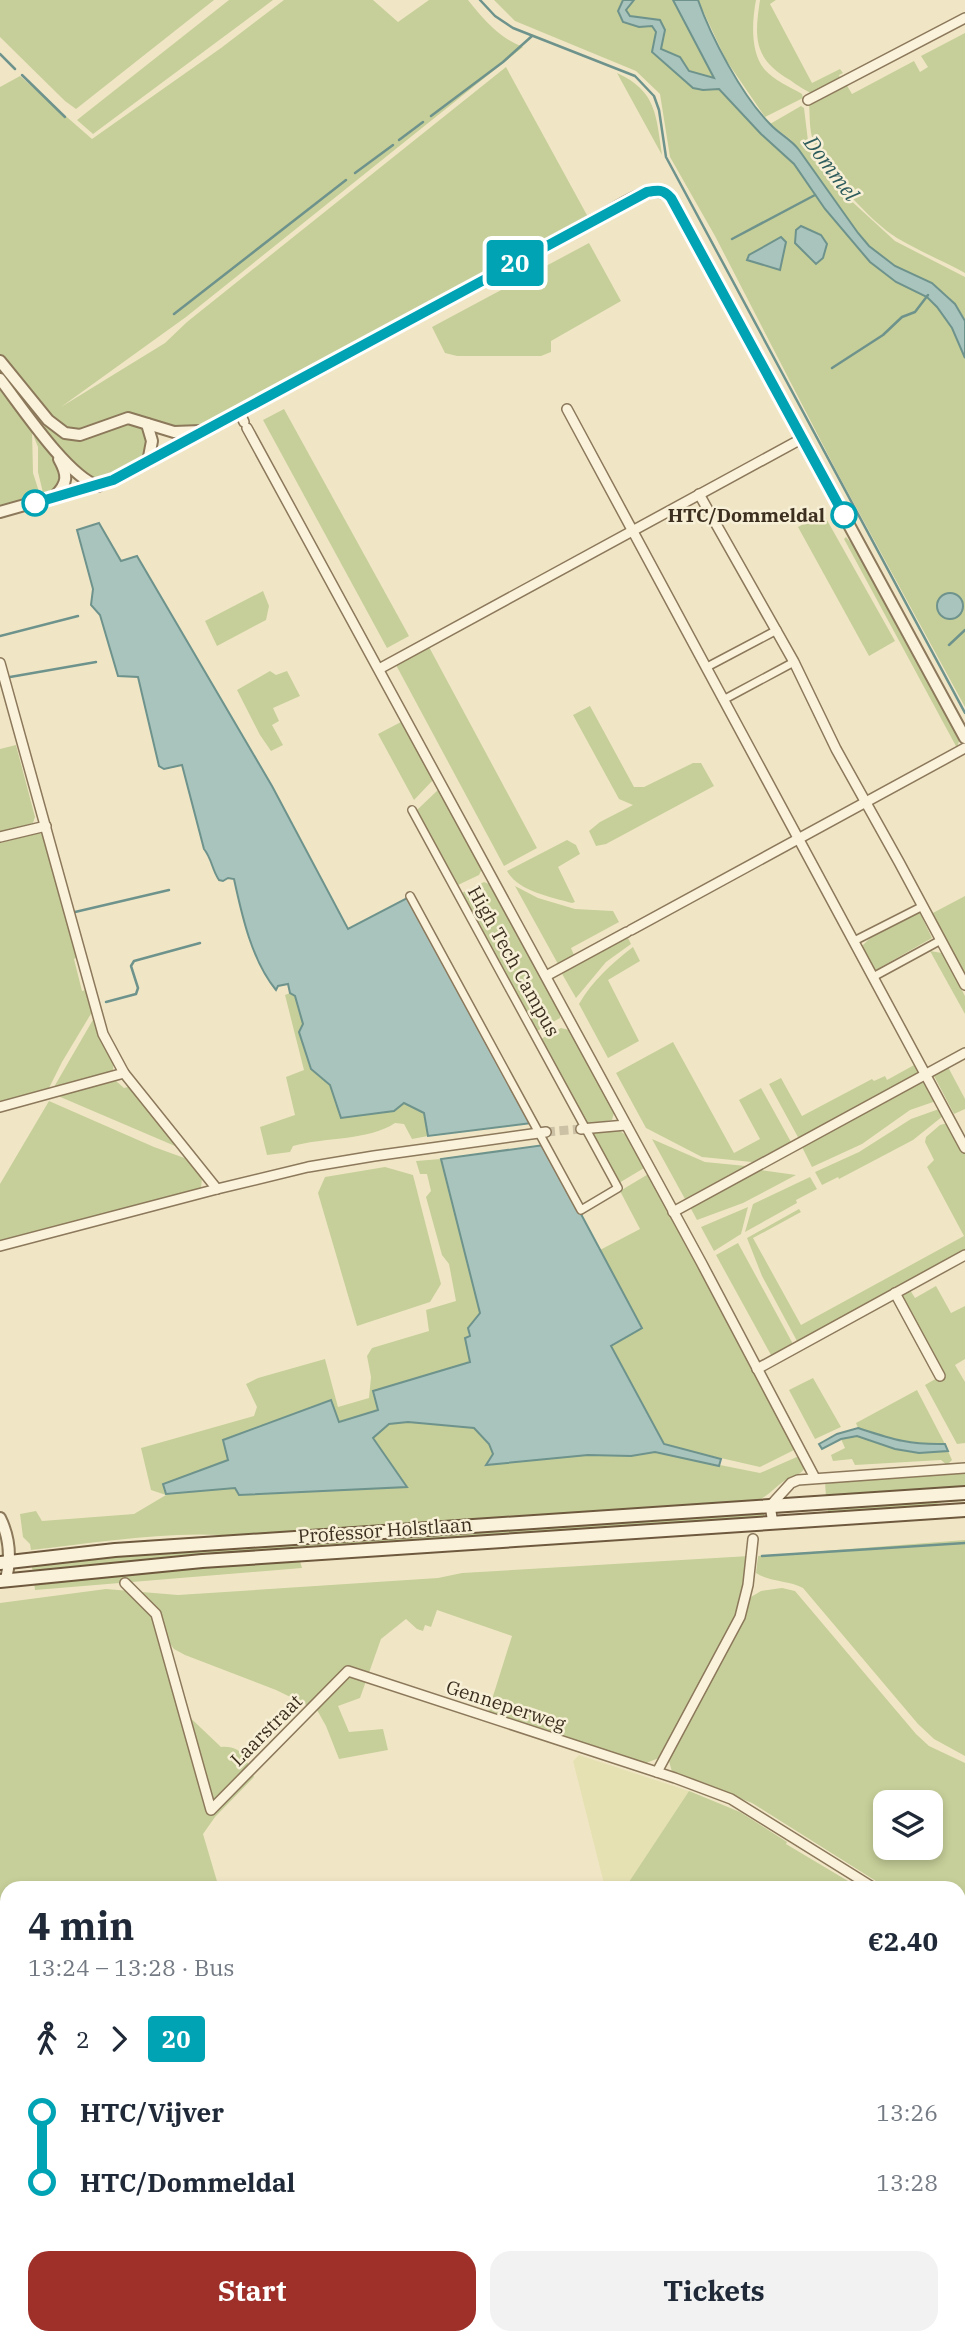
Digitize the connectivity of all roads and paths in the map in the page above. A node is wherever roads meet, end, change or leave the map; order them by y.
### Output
1 (965, 18) edge
2 (808, 100) dead end
3 (0, 361) edge
4 (0, 379) edge
5 (567, 409) dead end
6 (244, 421) junction
7 (147, 424) junction
8 (207, 430) junction
9 (803, 438) junction
10 (55, 450) junction
11 (148, 462) junction
12 (98, 486) junction
13 (699, 494) junction
14 (54, 498) junction
15 (0, 512) edge
16 (632, 531) junction
17 (776, 630) junction
18 (794, 662) junction
19 (0, 663) edge
20 (707, 667) junction
21 (379, 669) junction
22 (724, 699) junction
23 (965, 738) edge
24 (965, 748) edge
25 (865, 803) junction
26 (412, 810) dead end
27 (46, 825) junction
28 (0, 837) edge
29 (799, 839) junction
30 (410, 896) dead end
31 (923, 906) junction
32 (941, 940) junction
33 (854, 941) junction
34 (546, 976) junction
35 (873, 977) junction
36 (965, 985) edge
37 (965, 1053) edge
38 (124, 1073) junction
39 (925, 1075) junction
40 (0, 1107) edge
41 (626, 1125) junction
42 (583, 1129) junction
43 (543, 1132) junction
44 (965, 1148) edge
45 (216, 1189) junction
46 (673, 1212) junction
47 (0, 1246) edge
48 (965, 1255) edge
49 (895, 1293) junction
50 (757, 1369) junction
51 (940, 1376) dead end
52 (965, 1468) edge
53 (815, 1478) junction
54 (965, 1493) edge
55 (771, 1506) junction
56 (965, 1510) edge
57 (0, 1518) edge
58 (774, 1523) junction
59 (753, 1539) dead end
60 (3, 1562) edge
61 (3, 1580) edge
62 (125, 1583) dead end
63 (346, 1675) joint
64 (657, 1772) junction
65 (863, 1881) edge

1 - 2 street
3 - 7 street
4 - 10 street
5 - 16 street
6 - 8 street
6 - 9 street
6 - 21 street, High Tech Campus
7 - 8 street
7 - 11 street
8 - 11 street
9 - 13 street
9 - 23 street
10 - 12 street
10 - 14 street
11 - 12 street
12 - 14 street
13 - 16 street
13 - 17 street
14 - 15 street
16 - 20 street
16 - 21 street
17 - 18 street
17 - 20 street
18 - 22 street
18 - 25 street
19 - 27 street
20 - 22 street
21 - 34 street, High Tech Campus
22 - 29 street
24 - 25 street, High Tech Campus
25 - 29 street, High Tech Campus
25 - 31 street
26 - 42 street, High Tech Campus
27 - 28 street
27 - 38 street
29 - 33 street
29 - 34 street, High Tech Campus
30 - 43 street, High Tech Campus
31 - 32 street
31 - 33 street
32 - 35 street
32 - 36 street
33 - 35 street
34 - 41 street, High Tech Campus
35 - 39 street
37 - 39 street
38 - 40 street
38 - 45 street
39 - 44 street
39 - 46 street
41 - 42 street
41 - 46 street, High Tech Campus
42 - 43 street, High Tech Campus
43 - 45 street
45 - 47 street
46 - 50 street, High Tech Campus
48 - 49 street
49 - 50 street
49 - 51 street
50 - 53 street, High Tech Campus
52 - 53 street
53 - 55 street
54 - 55 main road, Professor Holstlaan
55 - 58 street
55 - 60 main road, Professor Holstlaan
56 - 58 main road, Professor Holstlaan
57 - 60 street
58 - 61 main road, Professor Holstlaan
59 - 64 street
60 - 61 street
62 - 63 street, Laarstraat
63 - 64 street, Genneperweg
64 - 65 street, Genneperweg

